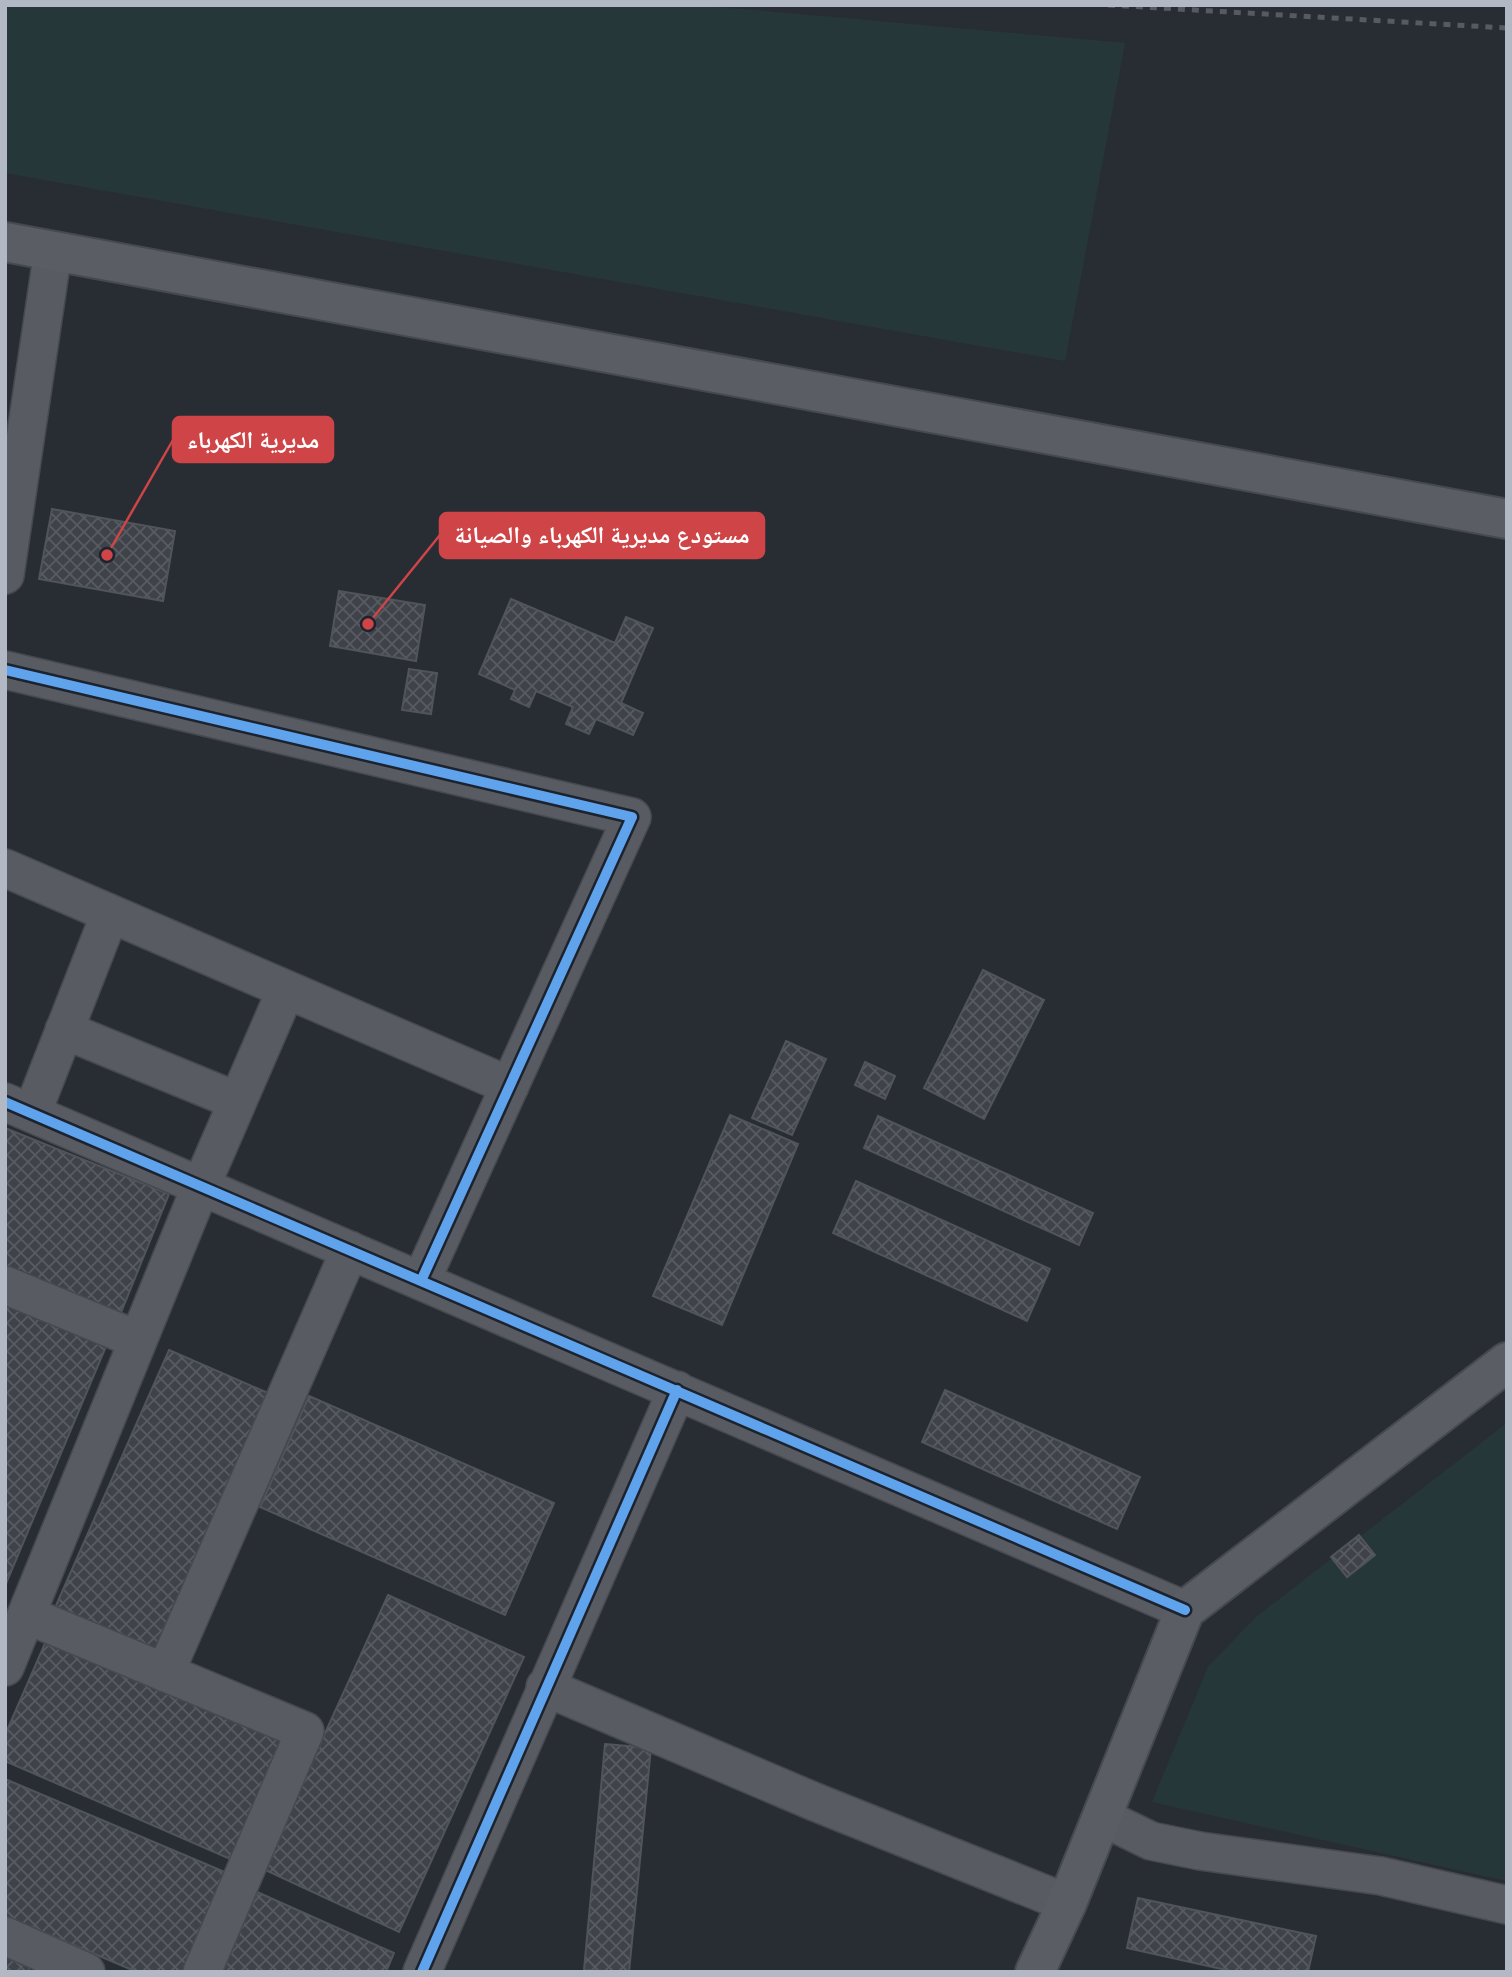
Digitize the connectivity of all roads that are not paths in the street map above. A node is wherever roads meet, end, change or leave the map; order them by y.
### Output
1 (5, 242) edge
2 (52, 251) junction
3 (1507, 519) edge
4 (5, 575) edge
5 (5, 670) edge
6 (5, 868) edge
7 (110, 914) junction
8 (286, 990) junction
9 (64, 1030) junction
10 (510, 1086) junction
11 (237, 1101) junction
12 (18, 1107) edge
13 (201, 1186) junction
14 (350, 1250) junction
15 (421, 1281) junction
16 (5, 1285) edge
17 (138, 1340) junction
18 (1507, 1362) edge
19 (677, 1390) junction
20 (1185, 1610) junction
21 (27, 1615) junction
22 (7, 1661) edge
23 (165, 1673) junction
24 (545, 1687) junction
25 (1102, 1817) junction
26 (1067, 1903) junction
27 (1507, 1905) edge
28 (5, 1936) edge
29 (62, 1967) edge
30 (202, 1972) edge
31 (422, 1972) edge
32 (1035, 1972) edge

1 - 2 main road
2 - 3 main road
2 - 4 street
5 - 10 street
6 - 7 street
7 - 8 street
7 - 9 street
8 - 10 street
8 - 11 street
9 - 11 street
9 - 12 street
10 - 15 street
11 - 13 street
12 - 13 street
13 - 14 street
13 - 17 street
14 - 15 street
14 - 23 street
15 - 19 street
16 - 17 street
17 - 21 street
18 - 20 main road
19 - 20 street
19 - 24 street
20 - 25 main road
21 - 22 street
21 - 23 street
23 - 30 street
24 - 26 street
24 - 31 street
25 - 26 main road
25 - 27 street
26 - 32 main road
28 - 29 street

